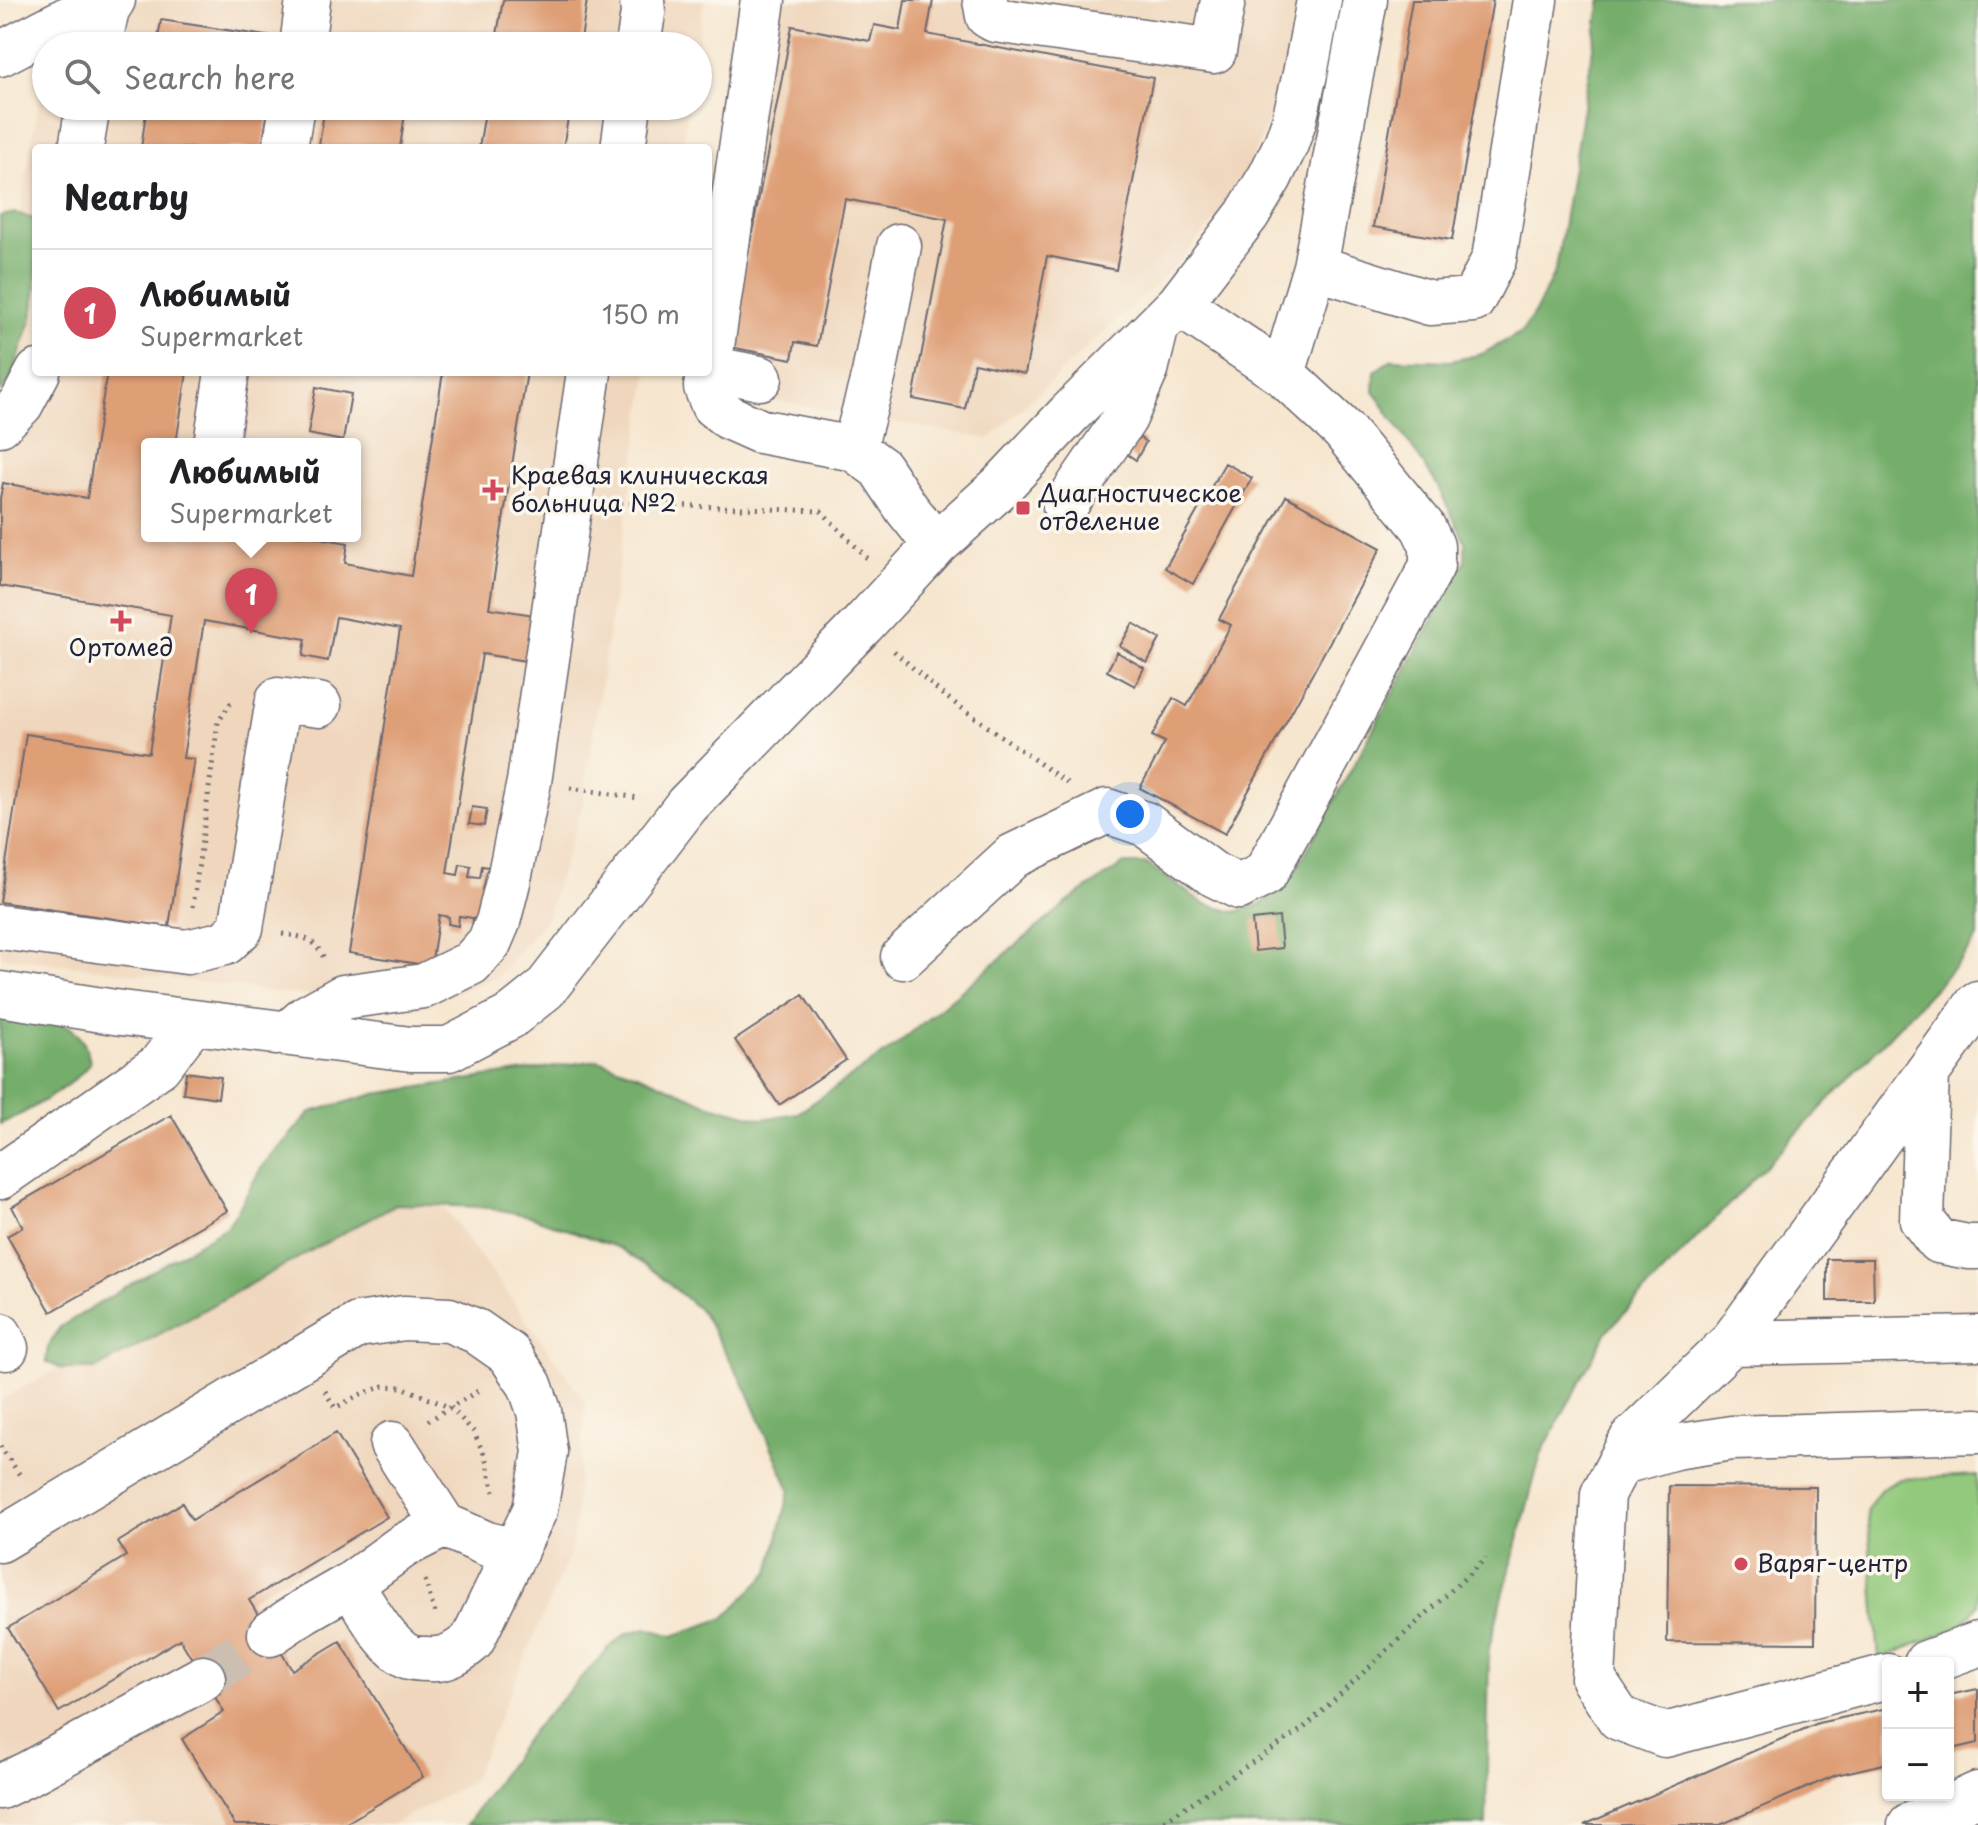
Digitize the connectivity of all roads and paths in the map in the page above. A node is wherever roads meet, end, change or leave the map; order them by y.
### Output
1 (104, 0) edge
2 (113, 0) edge
3 (308, 0) edge
4 (642, 0) edge
5 (763, 0) edge
6 (985, 0) edge
7 (1223, 0) edge
8 (1319, 0) edge
9 (1365, 0) edge
10 (1535, 0) edge
11 (42, 32) edge
12 (102, 32) edge
13 (304, 32) edge
14 (640, 32) edge
15 (32, 37) edge
16 (0, 54) edge
17 (86, 120) edge
18 (290, 120) edge
19 (627, 120) edge
20 (82, 144) edge
21 (286, 144) edge
22 (624, 144) edge
23 (899, 246) dead end
24 (1315, 267) junction
25 (1168, 315) junction
26 (712, 348) edge
27 (712, 369) edge
28 (1283, 374) junction
29 (36, 376) edge
30 (226, 376) edge
31 (588, 376) edge
32 (708, 376) edge
33 (760, 378) dead end
34 (0, 424) edge
35 (217, 438) edge
36 (854, 449) junction
37 (572, 500) junction
38 (1065, 506) dead end
39 (848, 538) dead end
40 (936, 545) junction
41 (863, 624) junction
42 (298, 702) joint
43 (529, 782) junction
44 (687, 805) junction
45 (1107, 811) junction
46 (0, 927) edge
47 (187, 952) junction
48 (903, 957) dead end
49 (0, 994) edge
50 (1978, 1003) edge
51 (193, 1022) junction
52 (276, 1033) junction
53 (1927, 1073) junction
54 (0, 1177) edge
55 (1978, 1247) edge
56 (1731, 1343) junction
57 (1975, 1345) edge
58 (492, 1382) dead end
59 (324, 1389) dead end
60 (451, 1408) junction
61 (1978, 1431) edge
62 (405, 1436) joint
63 (1619, 1463) junction
64 (495, 1494) dead end
65 (428, 1533) junction
66 (0, 1540) edge
67 (516, 1551) junction
68 (1486, 1558) dead end
69 (351, 1584) junction
70 (270, 1634) tunnel mouth
71 (1978, 1644) edge
72 (449, 1656) junction
73 (1942, 1657) edge
74 (203, 1678) tunnel mouth
75 (1882, 1678) edge
76 (0, 1787) edge
77 (1978, 1794) edge
78 (1158, 1825) edge
79 (1910, 1825) edge

1 - 11 lane
2 - 12 lane
3 - 13 lane
4 - 14 lane
5 - 26 lane
6 - 7 lane
8 - 25 lane
9 - 24 lane
10 - 24 lane
15 - 16 lane
17 - 20 lane
18 - 21 lane
19 - 22 lane
23 - 36 lane
24 - 28 lane
25 - 28 lane
25 - 38 lane
25 - 40 lane
27 - 33 lane
28 - 45 lane
29 - 34 lane
30 - 35 lane
31 - 37 lane
32 - 36 lane
36 - 40 lane
37 - 39 path
37 - 43 lane
40 - 41 lane
41 - 44 lane
41 - 45 path
42 - 47 lane
42 - 47 path
43 - 44 path
43 - 52 lane
44 - 52 lane
45 - 48 lane
46 - 47 lane
49 - 51 lane
50 - 53 lane
51 - 52 lane
51 - 54 lane
53 - 55 lane
53 - 56 lane
56 - 57 lane
56 - 63 lane
58 - 60 path
59 - 60 path
60 - 62 path
60 - 64 path
61 - 63 lane
62 - 65 lane
63 - 75 lane
65 - 67 lane
65 - 69 lane
65 - 72 path
66 - 67 lane
67 - 72 lane
68 - 78 path
69 - 70 lane
69 - 72 lane
71 - 73 lane
74 - 76 lane
77 - 79 lane

